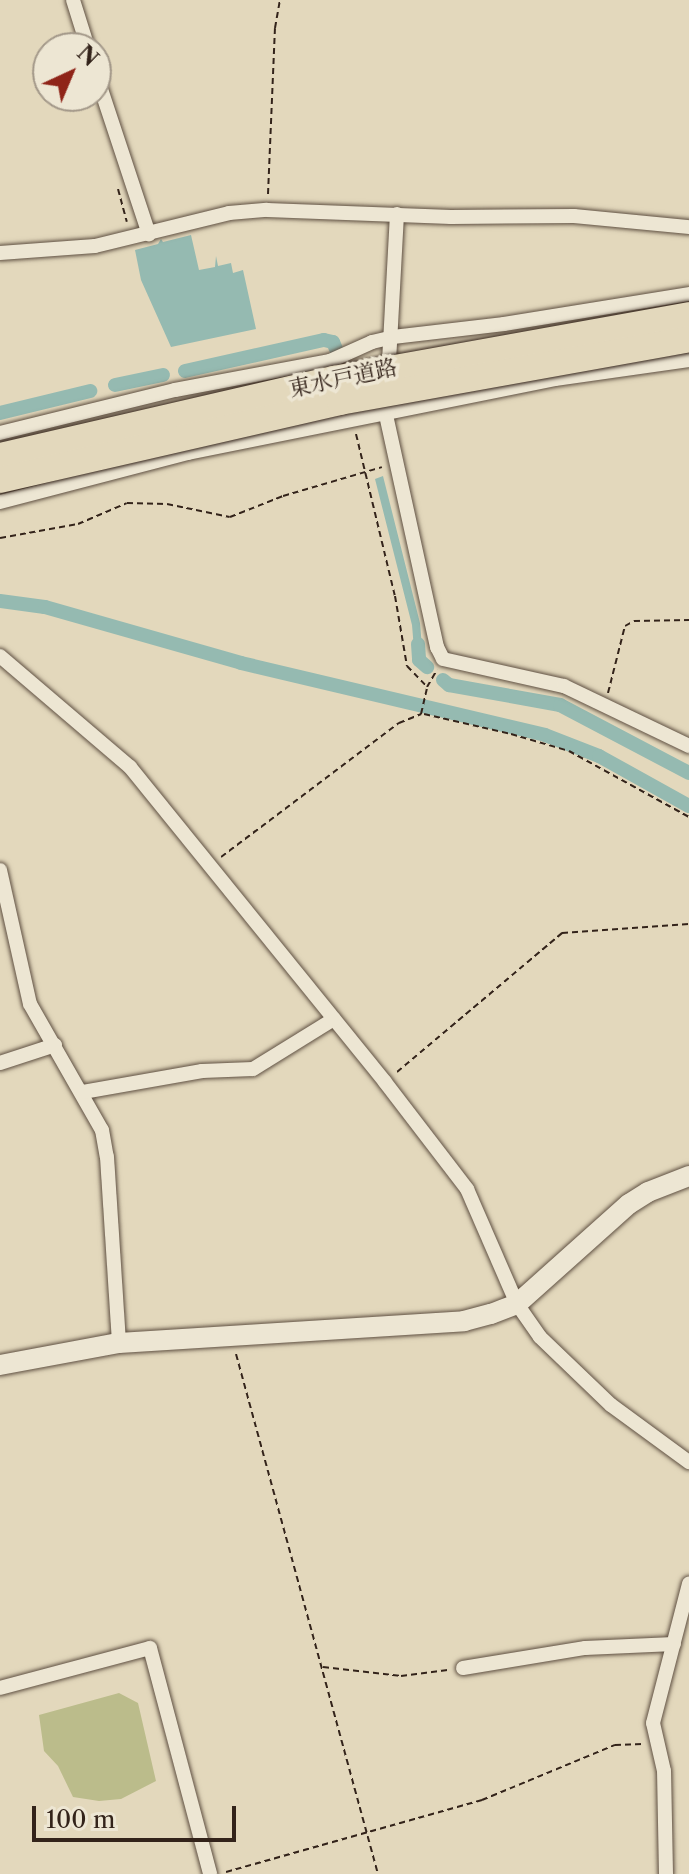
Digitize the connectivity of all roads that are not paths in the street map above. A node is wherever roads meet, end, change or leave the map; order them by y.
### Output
1 (73, 0) edge
2 (83, 32) edge
3 (109, 112) edge
4 (397, 214) junction
5 (689, 227) edge
6 (149, 234) junction
7 (0, 253) edge
8 (689, 294) edge
9 (689, 315) edge
10 (393, 337) junction
11 (689, 339) edge
12 (689, 360) edge
13 (386, 415) junction
14 (0, 433) edge
15 (0, 456) edge
16 (0, 480) edge
17 (0, 502) edge
18 (0, 656) edge
19 (689, 746) edge
20 (0, 870) edge
21 (334, 1019) junction
22 (55, 1045) junction
23 (0, 1063) edge
24 (83, 1092) junction
25 (689, 1176) edge
26 (517, 1304) junction
27 (119, 1343) junction
28 (0, 1365) edge
29 (689, 1462) edge
30 (689, 1584) edge
31 (674, 1644) junction
32 (463, 1668) road end
33 (0, 1688) edge
34 (210, 1874) edge
35 (666, 1874) edge

1 - 2 street
3 - 6 street
4 - 5 street
4 - 6 street
4 - 10 street
6 - 7 street
8 - 10 street
9 - 15 highway, 東水戸道路, bridge
10 - 13 street
10 - 14 street
11 - 16 highway, 東水戸道路, bridge
12 - 13 street
13 - 17 street
13 - 19 street
18 - 21 street
20 - 22 street
21 - 24 street
21 - 26 street
22 - 23 street
22 - 24 street
24 - 27 street
25 - 26 street
26 - 27 street
26 - 29 street
27 - 28 street
30 - 31 street
31 - 32 street
31 - 35 street
33 - 34 street

